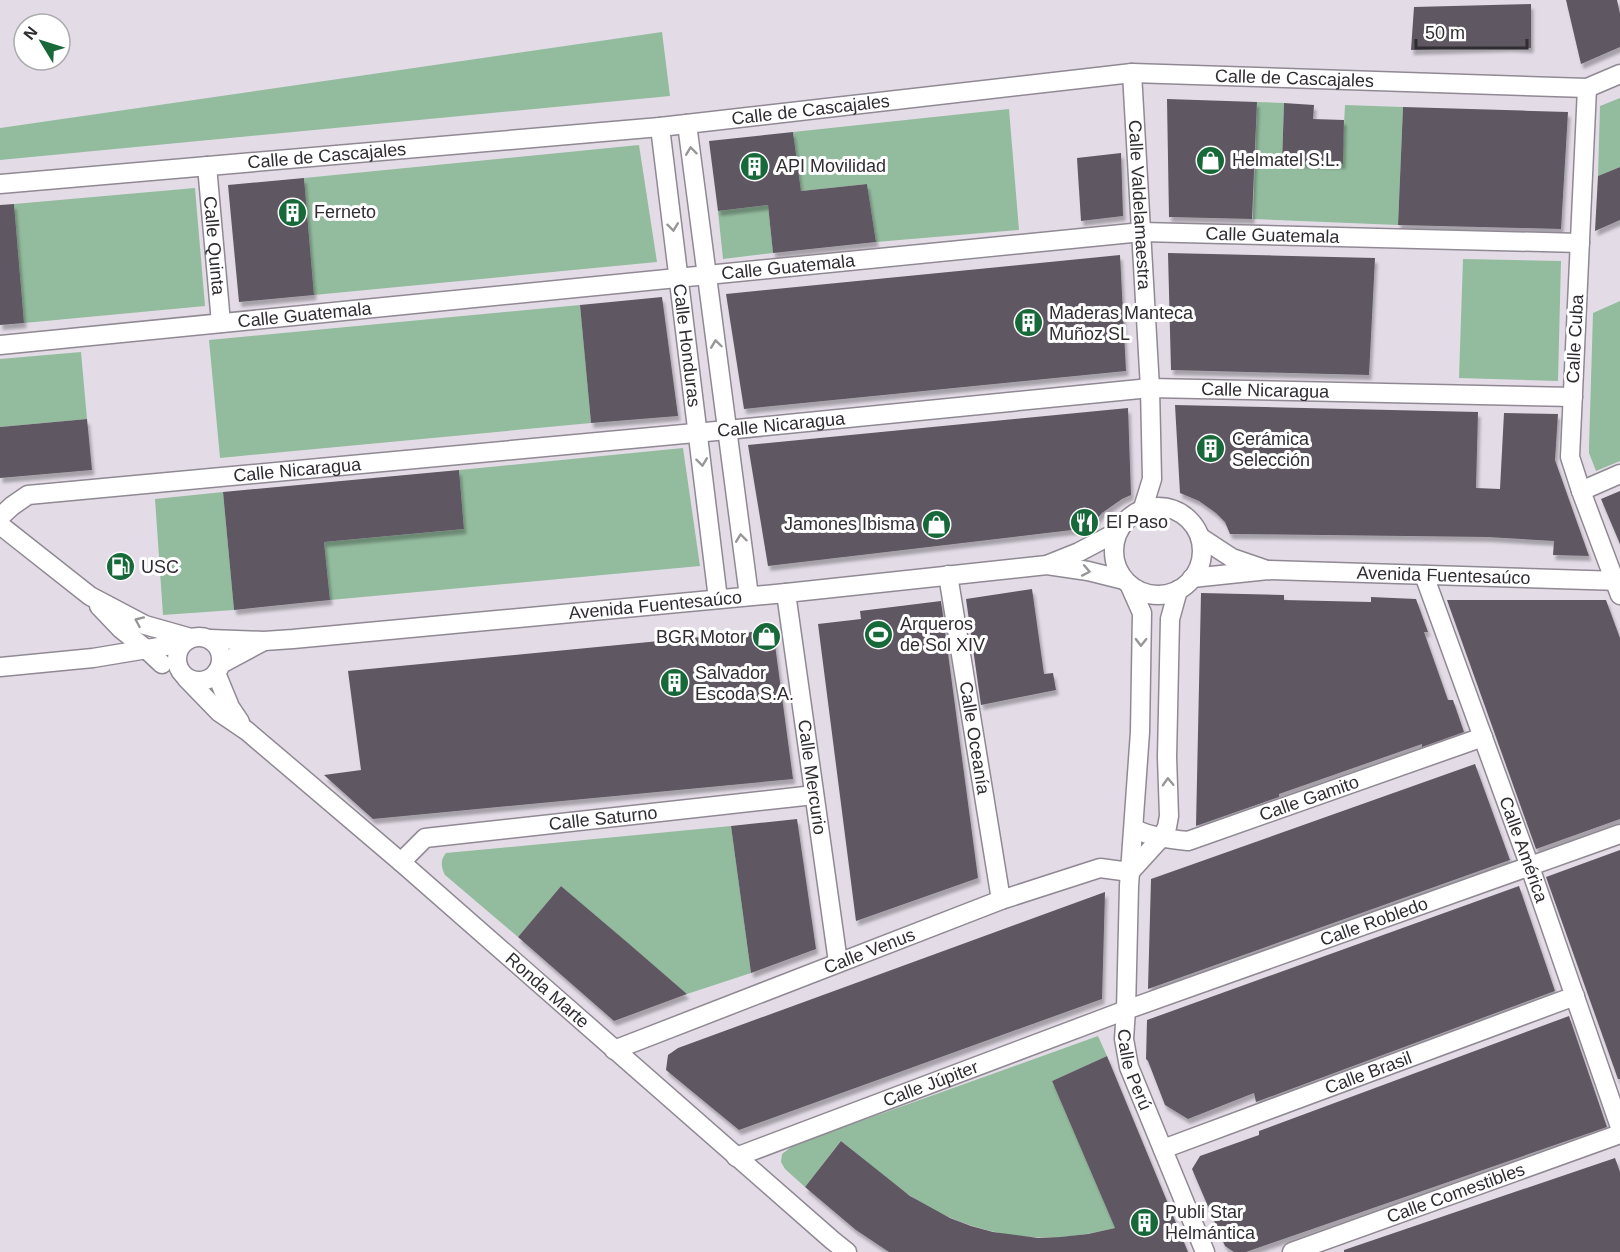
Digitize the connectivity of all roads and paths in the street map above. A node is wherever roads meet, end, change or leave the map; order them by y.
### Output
1 (1132, 73) junction
2 (1620, 74) edge
3 (1587, 88) junction
4 (687, 124) junction
5 (660, 127) junction
6 (207, 166) junction
7 (0, 184) edge
8 (1142, 232) junction
9 (1580, 243) junction
10 (707, 275) junction
11 (679, 278) junction
12 (221, 323) junction
13 (0, 345) edge
14 (1150, 388) junction
15 (1573, 397) junction
16 (727, 430) junction
17 (698, 432) junction
18 (1620, 474) edge
19 (1152, 479) junction
20 (1581, 490) junction
21 (1143, 508) junction
22 (1170, 508) junction
23 (0, 517) edge
24 (0, 525) edge
25 (1117, 532) junction
26 (1200, 537) junction
27 (1047, 565) junction
28 (1268, 570) junction
29 (948, 575) junction
30 (1424, 575) junction
31 (1127, 583) junction
32 (1185, 584) junction
33 (1618, 586) edge
34 (786, 593) junction
35 (90, 596) junction
36 (749, 596) junction
37 (718, 599) junction
38 (112, 620) junction
39 (195, 640) junction
40 (264, 641) junction
41 (146, 649) junction
42 (93, 658) junction
43 (0, 667) edge
44 (218, 668) junction
45 (176, 670) junction
46 (247, 731) junction
47 (1483, 737) junction
48 (814, 795) junction
49 (1134, 829) junction
50 (1620, 834) edge
51 (1161, 838) junction
52 (400, 862) junction
53 (1530, 867) junction
54 (1130, 873) junction
55 (1001, 900) junction
56 (838, 962) junction
57 (1575, 996) junction
58 (1126, 1010) junction
59 (614, 1050) junction
60 (1620, 1127) edge
61 (1620, 1134) edge
62 (1163, 1149) junction
63 (736, 1157) junction
64 (847, 1252) edge
65 (1205, 1252) edge
66 (1292, 1252) edge

1 - 3 street, Calle de Cascajales
1 - 4 street, Calle de Cascajales
1 - 8 street, Calle Valdelamaestra
2 - 3 street, Calle de Cascajales
3 - 9 street, Calle Cuba
4 - 5 street, Calle de Cascajales
10 -> 4 street, Calle Honduras
5 - 6 street, Calle de Cascajales
5 -> 11 street, Calle Honduras
6 - 7 street, Calle de Cascajales
6 - 12 street, Calle Quinta
8 - 9 street, Calle Guatemala
8 - 10 street, Calle Guatemala
8 - 14 street, Calle Valdelamaestra
9 - 15 street, Calle Cuba
10 - 11 street, Calle Guatemala
16 -> 10 street, Calle Honduras
11 - 12 street, Calle Guatemala
11 - 17 street, Calle Honduras
12 - 13 street, Calle Guatemala
14 - 15 street, Calle Nicaragua
14 - 16 street, Calle Nicaragua
14 - 19 street, Calle Valdelamaestra
15 - 20 street, Calle Cuba
16 - 17 street, Calle Nicaragua
36 -> 16 street, Calle Honduras
17 - 23 street, Calle Nicaragua
17 -> 37 street, Calle Honduras
18 - 20 street
19 - 21 street, Calle Valdelamaestra
19 - 22 street
20 - 33 street, Calle Cuba
21 - 22 street
21 - 25 street
22 - 26 street
24 - 35 street, Ronda Marte
25 - 27 street, Avenida Fuentesaúco
25 - 31 street
26 - 28 street, Avenida Fuentesaúco
26 - 32 street
27 - 29 street, Avenida Fuentesaúco
27 -> 31 street, Avenida Fuentesaúco
28 - 30 street, Avenida Fuentesaúco
28 - 32 street, Avenida Fuentesaúco
29 - 34 street, Avenida Fuentesaúco
29 - 55 street, Calle Oceanía
30 - 33 street, Avenida Fuentesaúco
30 - 47 street, Calle América
31 - 32 street
31 -> 49 street, Calle Perú
51 -> 32 street
34 - 36 street, Avenida Fuentesaúco
34 - 48 street, Calle Mercurio
35 - 38 street, Ronda Marte
39 -> 35 street, Ronda Marte
36 - 37 street, Avenida Fuentesaúco
37 - 40 street, Avenida Fuentesaúco
38 - 41 street, Ronda Marte
38 - 42 street
39 - 40 street, Avenida Fuentesaúco
39 - 41 street, Avenida Fuentesaúco
39 - 44 street
39 - 45 street
40 - 44 street, Avenida Fuentesaúco
41 - 42 street, Avenida Fuentesaúco
41 - 45 street, Ronda Marte
42 - 43 street, Avenida Fuentesaúco
42 - 45 street, Avenida Fuentesaúco
44 - 45 street
44 - 46 street, Ronda Marte
45 - 46 street, Ronda Marte
46 - 52 street, Ronda Marte
47 - 51 street, Calle Gamito
47 - 53 street, Calle América
48 - 52 street, Calle Saturno
48 - 56 street, Calle Mercurio
49 - 51 street, Calle Gamito
49 - 54 street, Calle Perú
50 - 53 street, Calle Robledo
51 - 54 street
52 - 59 street, Ronda Marte
53 - 57 street, Calle América
53 - 58 street, Calle Robledo
54 - 55 street, Calle Venus
54 - 58 street, Calle Perú
55 - 56 street, Calle Venus
56 - 59 street, Calle Venus
57 - 60 street, Calle América
57 - 62 street, Calle Brasil
58 - 62 street, Calle Perú
58 - 63 street, Calle Júpiter
59 - 63 street, Ronda Marte
61 - 66 street, Calle Comestibles
62 - 65 street, Calle Perú
63 - 64 street, Ronda Marte

